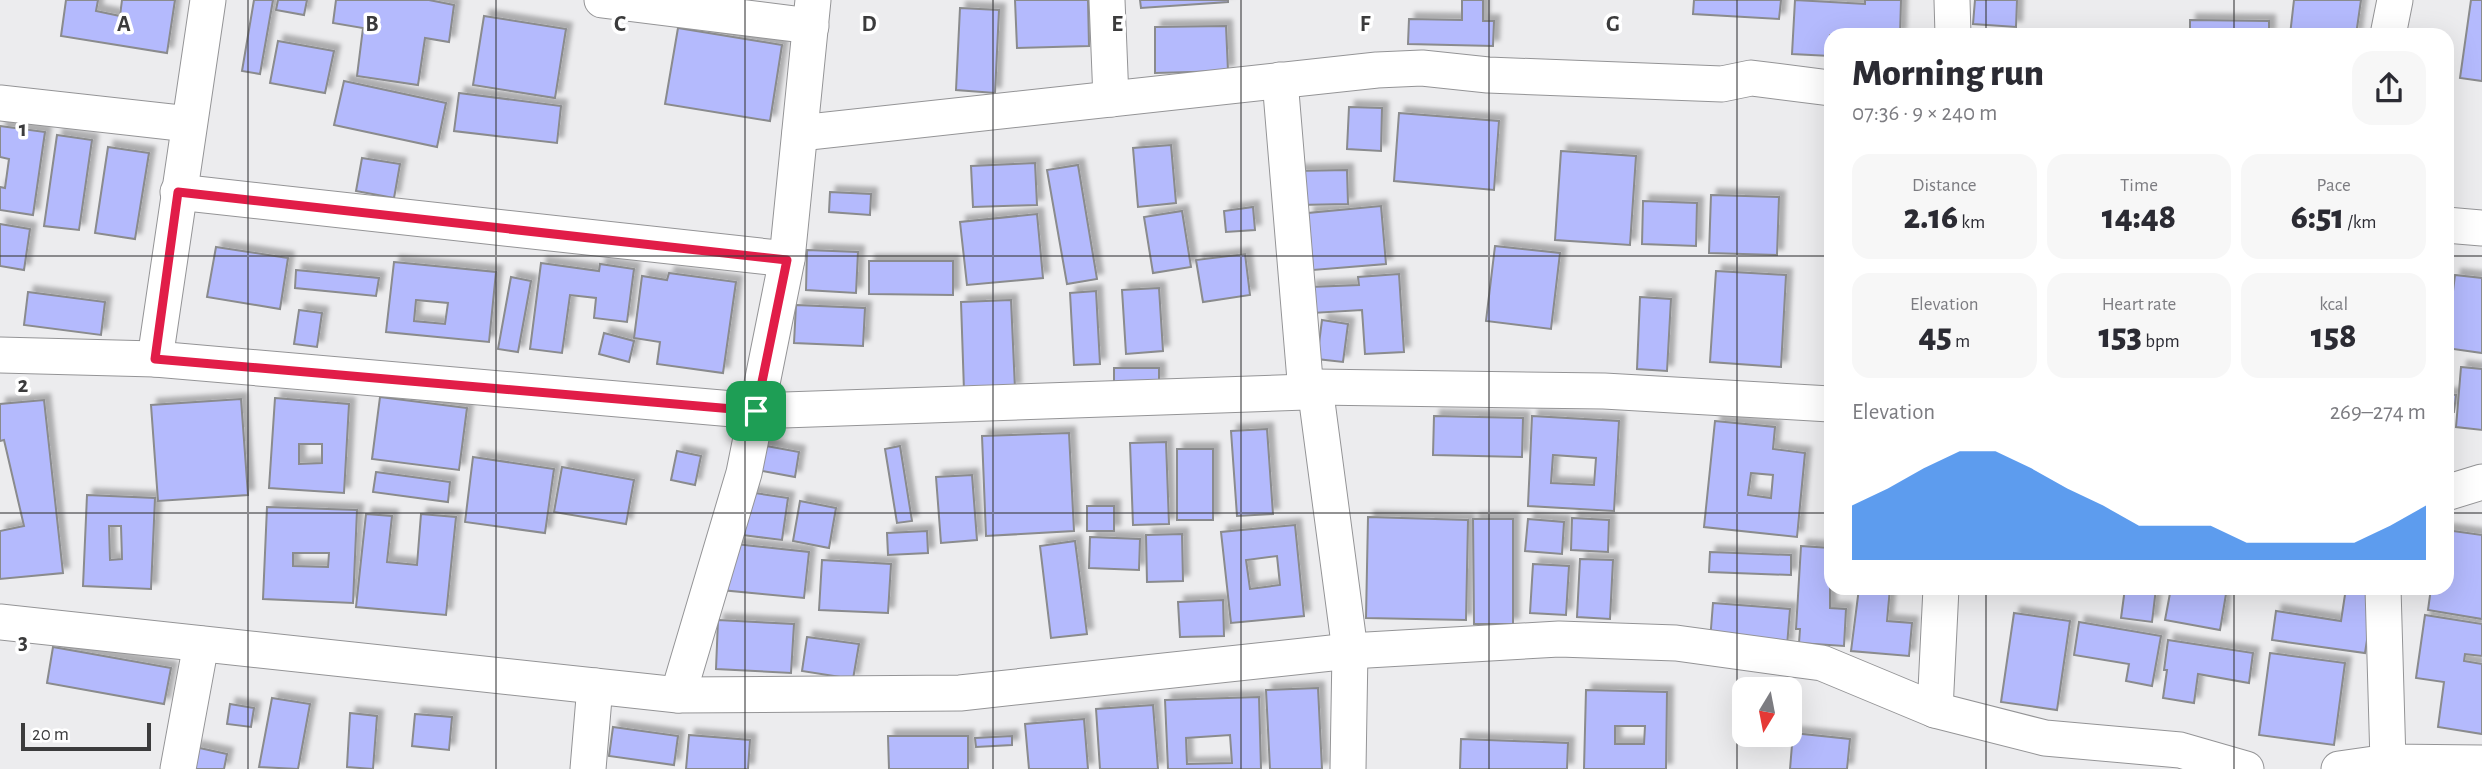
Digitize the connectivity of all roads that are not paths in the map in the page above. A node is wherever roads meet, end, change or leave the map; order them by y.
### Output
1 (208, 0) edge
2 (603, 0) edge
3 (1107, 0) edge
4 (1952, 0) edge
5 (2395, 0) edge
6 (812, 13) edge
7 (1953, 28) edge
8 (2389, 28) edge
9 (1280, 80) junction
10 (1824, 87) edge
11 (1111, 99) junction
12 (0, 103) edge
13 (189, 124) junction
14 (800, 133) junction
15 (178, 192) junction
16 (2454, 226) edge
17 (2482, 228) edge
18 (787, 260) junction
19 (0, 355) edge
20 (155, 359) junction
21 (1311, 390) junction
22 (1824, 404) edge
23 (756, 411) junction
24 (2482, 482) edge
25 (2454, 491) edge
26 (1941, 595) edge
27 (2383, 595) edge
28 (0, 622) edge
29 (201, 644) junction
30 (1350, 651) junction
31 (595, 687) junction
32 (678, 695) junction
33 (1935, 710) junction
34 (2482, 763) edge
35 (2387, 766) edge
36 (178, 769) edge
37 (588, 769) edge
38 (1348, 769) edge
39 (2246, 769) edge
40 (2339, 769) edge

1 - 13 street
2 - 6 street
3 - 11 street
4 - 7 street
5 - 8 street
6 - 14 street
9 - 10 street
9 - 11 street
9 - 21 street
11 - 14 street
12 - 13 street
13 - 15 street
14 - 18 street
15 - 18 street
15 - 20 street
16 - 17 street
18 - 23 street
19 - 20 street
20 - 23 street
21 - 22 street
21 - 23 street
21 - 30 street
23 - 32 street
24 - 25 street
26 - 33 street
27 - 35 street
28 - 29 street
29 - 31 street
29 - 36 street
30 - 32 street
30 - 33 street
30 - 38 street
31 - 32 street
31 - 37 street
33 - 39 street
34 - 35 street
35 - 40 street

